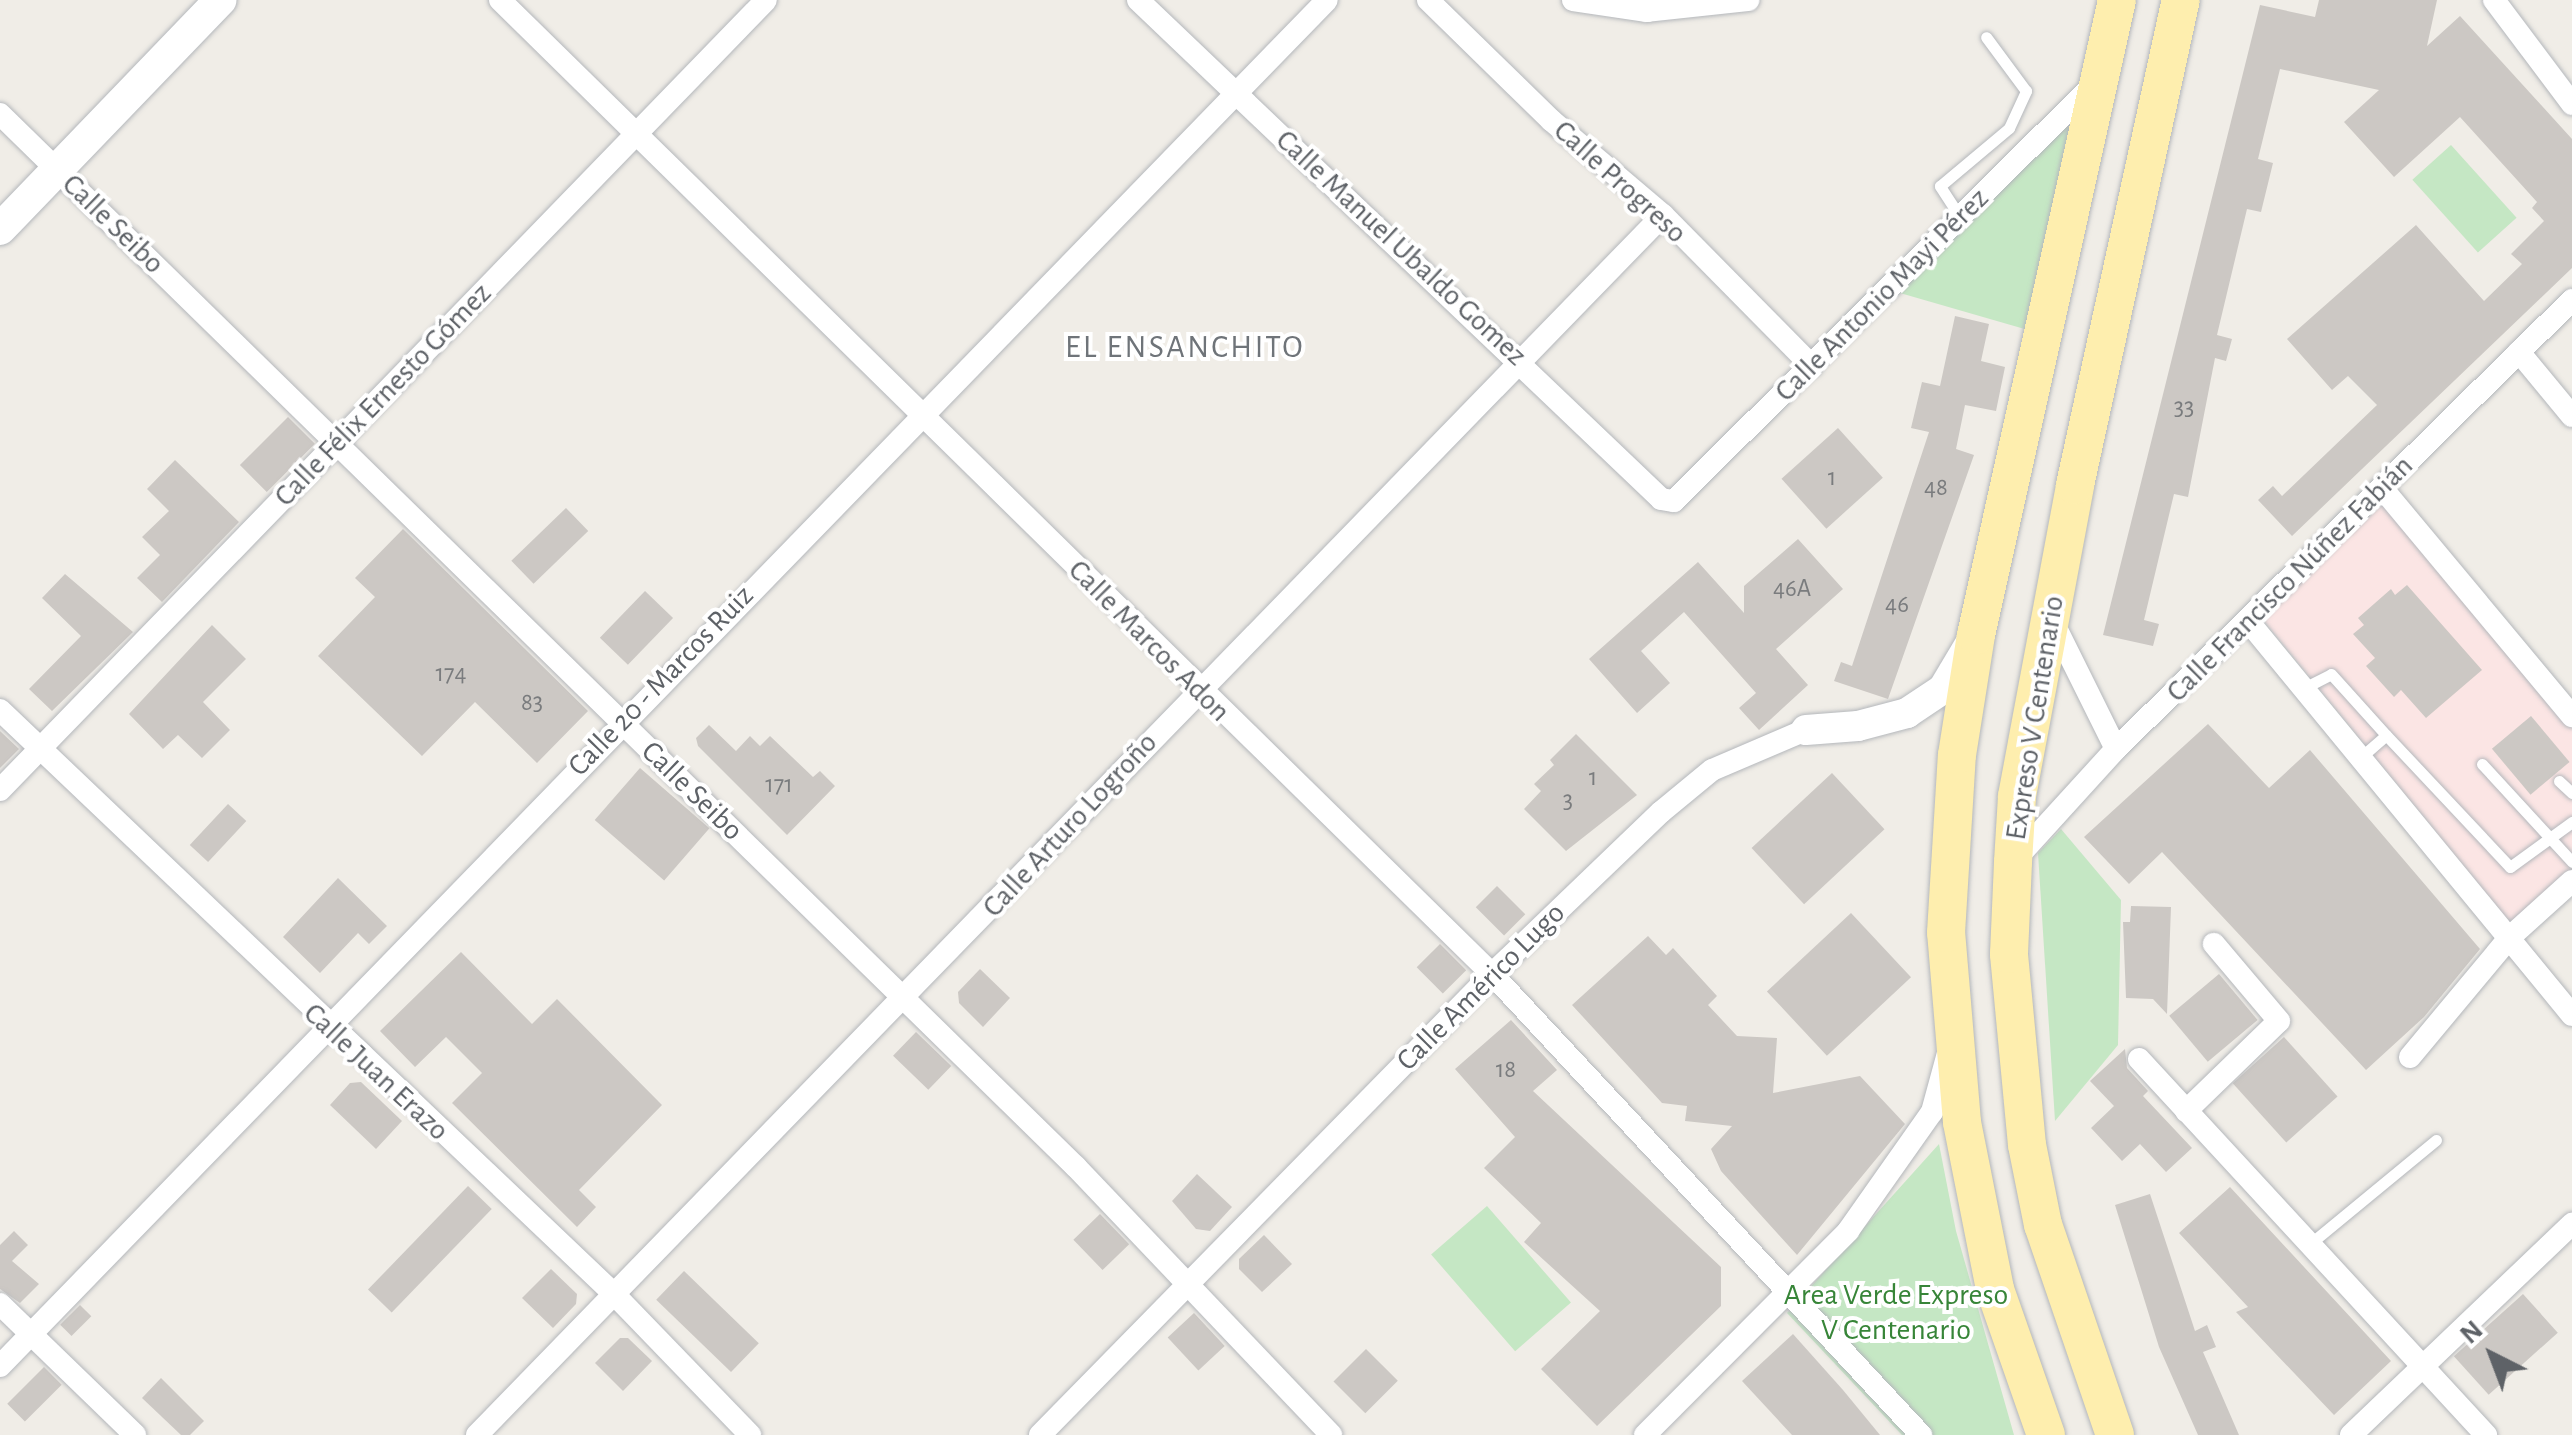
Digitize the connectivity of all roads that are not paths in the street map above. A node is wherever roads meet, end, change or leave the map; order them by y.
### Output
1 (220, 0) edge
2 (500, 0) edge
3 (766, 0) edge
4 (1138, 0) edge
5 (1327, 0) edge
6 (1428, 0) edge
7 (1573, 0) edge
8 (1748, 0) edge
9 (2117, 0) edge
10 (2181, 0) edge
11 (2494, 0) edge
12 (1986, 38) dead end
13 (2100, 79) junction
14 (1237, 93) junction
15 (2572, 104) edge
16 (0, 114) edge
17 (634, 136) junction
18 (57, 170) junction
19 (1663, 215) junction
20 (1960, 216) junction
21 (0, 229) edge
22 (2572, 300) edge
23 (2519, 352) junction
24 (1520, 361) junction
25 (1812, 366) junction
26 (920, 413) junction
27 (2572, 416) edge
28 (336, 443) junction
29 (2382, 488) junction
30 (1661, 499) joint
31 (2050, 617) junction
32 (2248, 621) junction
33 (1976, 635) junction
34 (2304, 688) junction
35 (1198, 691) junction
36 (0, 710) edge
37 (2572, 716) edge
38 (622, 722) junction
39 (1806, 730) joint
40 (2386, 735) junction
41 (40, 749) junction
42 (2116, 749) junction
43 (2360, 757) junction
44 (2482, 764) dead end
45 (2560, 781) dead end
46 (0, 790) edge
47 (2572, 793) edge
48 (2572, 822) edge
49 (2552, 840) junction
50 (2014, 862) junction
51 (2572, 862) edge
52 (2572, 881) edge
53 (2508, 938) junction
54 (2214, 944) dead end
55 (1492, 974) junction
56 (906, 1000) junction
57 (2572, 1014) edge
58 (326, 1026) junction
59 (1952, 1040) junction
60 (2410, 1057) dead end
61 (2139, 1059) dead end
62 (2186, 1111) junction
63 (2436, 1140) dead end
64 (2572, 1224) edge
65 (2311, 1243) junction
66 (1188, 1282) junction
67 (1791, 1289) junction
68 (614, 1294) junction
69 (0, 1304) edge
70 (31, 1334) junction
71 (0, 1366) edge
72 (2424, 1366) junction
73 (135, 1435) edge
74 (476, 1435) edge
75 (750, 1435) edge
76 (1040, 1435) edge
77 (1331, 1435) edge
78 (1644, 1435) edge
79 (1921, 1435) edge
80 (2046, 1435) edge
81 (2115, 1435) edge
82 (2350, 1435) edge
83 (2486, 1435) edge

1 - 18 main road
2 - 17 street, Calle Marcos Adon
3 - 17 street, Calle Félix Ernesto Gómez
4 - 14 street, Calle Manuel Ubaldo Gomez
5 - 14 street, Calle 20 - Marcos Ruiz
6 - 19 street, Calle Progreso
7 - 8 street
9 - 13 main road
10 - 31 main road, Expreso V Centenario
11 - 15 street
12 - 20 lane
13 - 20 street, Calle Antonio Mayi Pérez
13 - 33 main road
14 - 24 street, Calle Manuel Ubaldo Gomez
14 - 26 street, Calle 20 - Marcos Ruiz
16 - 18 street, Calle Seibo
17 - 26 street, Calle Marcos Adon
17 - 28 street, Calle Félix Ernesto Gómez
18 - 21 main road
18 - 28 street, Calle Seibo
19 - 24 street, Calle Arturo Logroño
19 - 25 street, Calle Progreso
20 - 25 street, Calle Antonio Mayi Pérez
22 - 23 street, Calle Francisco Núñez Fabián
23 - 27 street
23 - 29 street, Calle Francisco Núñez Fabián
24 - 30 street, Calle Manuel Ubaldo Gomez
24 - 35 street, Calle Arturo Logroño
25 - 30 street, Calle Antonio Mayi Pérez
26 - 35 street, Calle Marcos Adon
26 - 38 street, Calle 20 - Marcos Ruiz
28 - 38 street, Calle Seibo
28 - 41 street, Calle Félix Ernesto Gómez
29 - 32 street, Calle Francisco Núñez Fabián
29 - 37 street
31 - 42 street
31 - 50 main road, Expreso V Centenario
32 - 34 street
32 - 42 street, Calle Francisco Núñez Fabián
33 - 39 street, Calle Américo Lugo
33 - 59 main road
34 - 40 lane
34 - 43 street
35 - 55 street, Calle Marcos Adon
35 - 56 street, Calle Arturo Logroño
36 - 41 street, Calle Juan Erazo
38 - 56 street, Calle Seibo
38 - 58 street, Calle 20 - Marcos Ruiz
39 - 55 street, Calle Américo Lugo
40 - 43 lane
40 - 49 lane
41 - 46 street, Calle Félix Ernesto Gómez
41 - 58 street, Calle Juan Erazo
42 - 50 street, Calle Francisco Núñez Fabián
43 - 53 street
44 - 49 lane
45 - 47 lane
48 - 49 lane
49 - 51 lane
50 - 81 main road, Expreso V Centenario
52 - 53 street
53 - 57 street
53 - 60 street
54 - 62 street
55 - 66 street, Calle Américo Lugo
55 - 67 street, Calle Marcos Adon
56 - 66 street, Calle Seibo
56 - 68 street, Calle Arturo Logroño
58 - 68 street, Calle Juan Erazo
58 - 70 street, Calle 20 - Marcos Ruiz
59 - 67 street
59 - 80 main road
61 - 62 street
62 - 65 street
63 - 65 lane
64 - 72 street
65 - 72 street
66 - 76 street, Calle Américo Lugo
66 - 77 street, Calle Seibo
67 - 78 street
67 - 79 street
68 - 74 street, Calle Arturo Logroño
68 - 75 street, Calle Juan Erazo
69 - 70 street
70 - 71 street, Calle 20 - Marcos Ruiz
70 - 73 street
72 - 82 street
72 - 83 street

